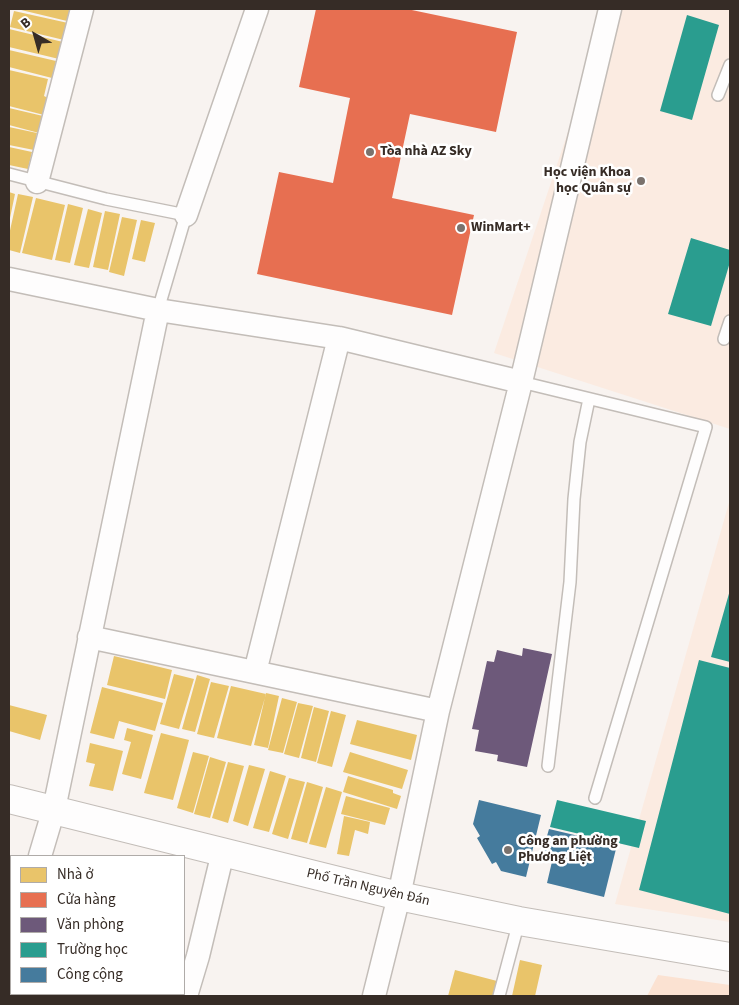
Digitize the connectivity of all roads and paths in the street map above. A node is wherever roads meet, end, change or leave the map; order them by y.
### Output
1 (82, 9) edge
2 (257, 9) edge
3 (610, 9) edge
4 (730, 65) edge
5 (718, 95) dead end
6 (9, 174) edge
7 (37, 182) junction
8 (186, 215) junction
9 (9, 279) edge
10 (158, 310) junction
11 (730, 321) edge
12 (339, 338) junction
13 (724, 339) dead end
14 (520, 382) junction
15 (589, 399) junction
16 (89, 637) junction
17 (255, 672) junction
18 (438, 710) junction
19 (548, 766) dead end
20 (595, 798) dead end
21 (9, 799) edge
22 (54, 809) junction
23 (223, 852) junction
24 (40, 855) edge
25 (399, 896) junction
26 (519, 921) junction
27 (730, 957) edge
28 (186, 996) edge
29 (374, 996) edge
30 (499, 996) edge

1 - 7 street
2 - 8 street
3 - 14 street
4 - 5 lane
6 - 7 lane
7 - 8 lane
8 - 10 lane
9 - 10 street
10 - 12 street
10 - 16 street
11 - 13 lane
12 - 14 street
12 - 17 street
14 - 15 lane
14 - 18 street
15 - 19 lane
15 - 20 lane
16 - 17 street
16 - 22 street
17 - 18 street
18 - 25 street
21 - 22 street, Phố Trần Nguyên Đán
22 - 23 street, Phố Trần Nguyên Đán
22 - 24 street
23 - 25 street, Phố Trần Nguyên Đán
23 - 28 street
25 - 26 street, Phố Trần Nguyên Đán
25 - 29 street
26 - 27 street, Phố Trần Nguyên Đán
26 - 30 lane

